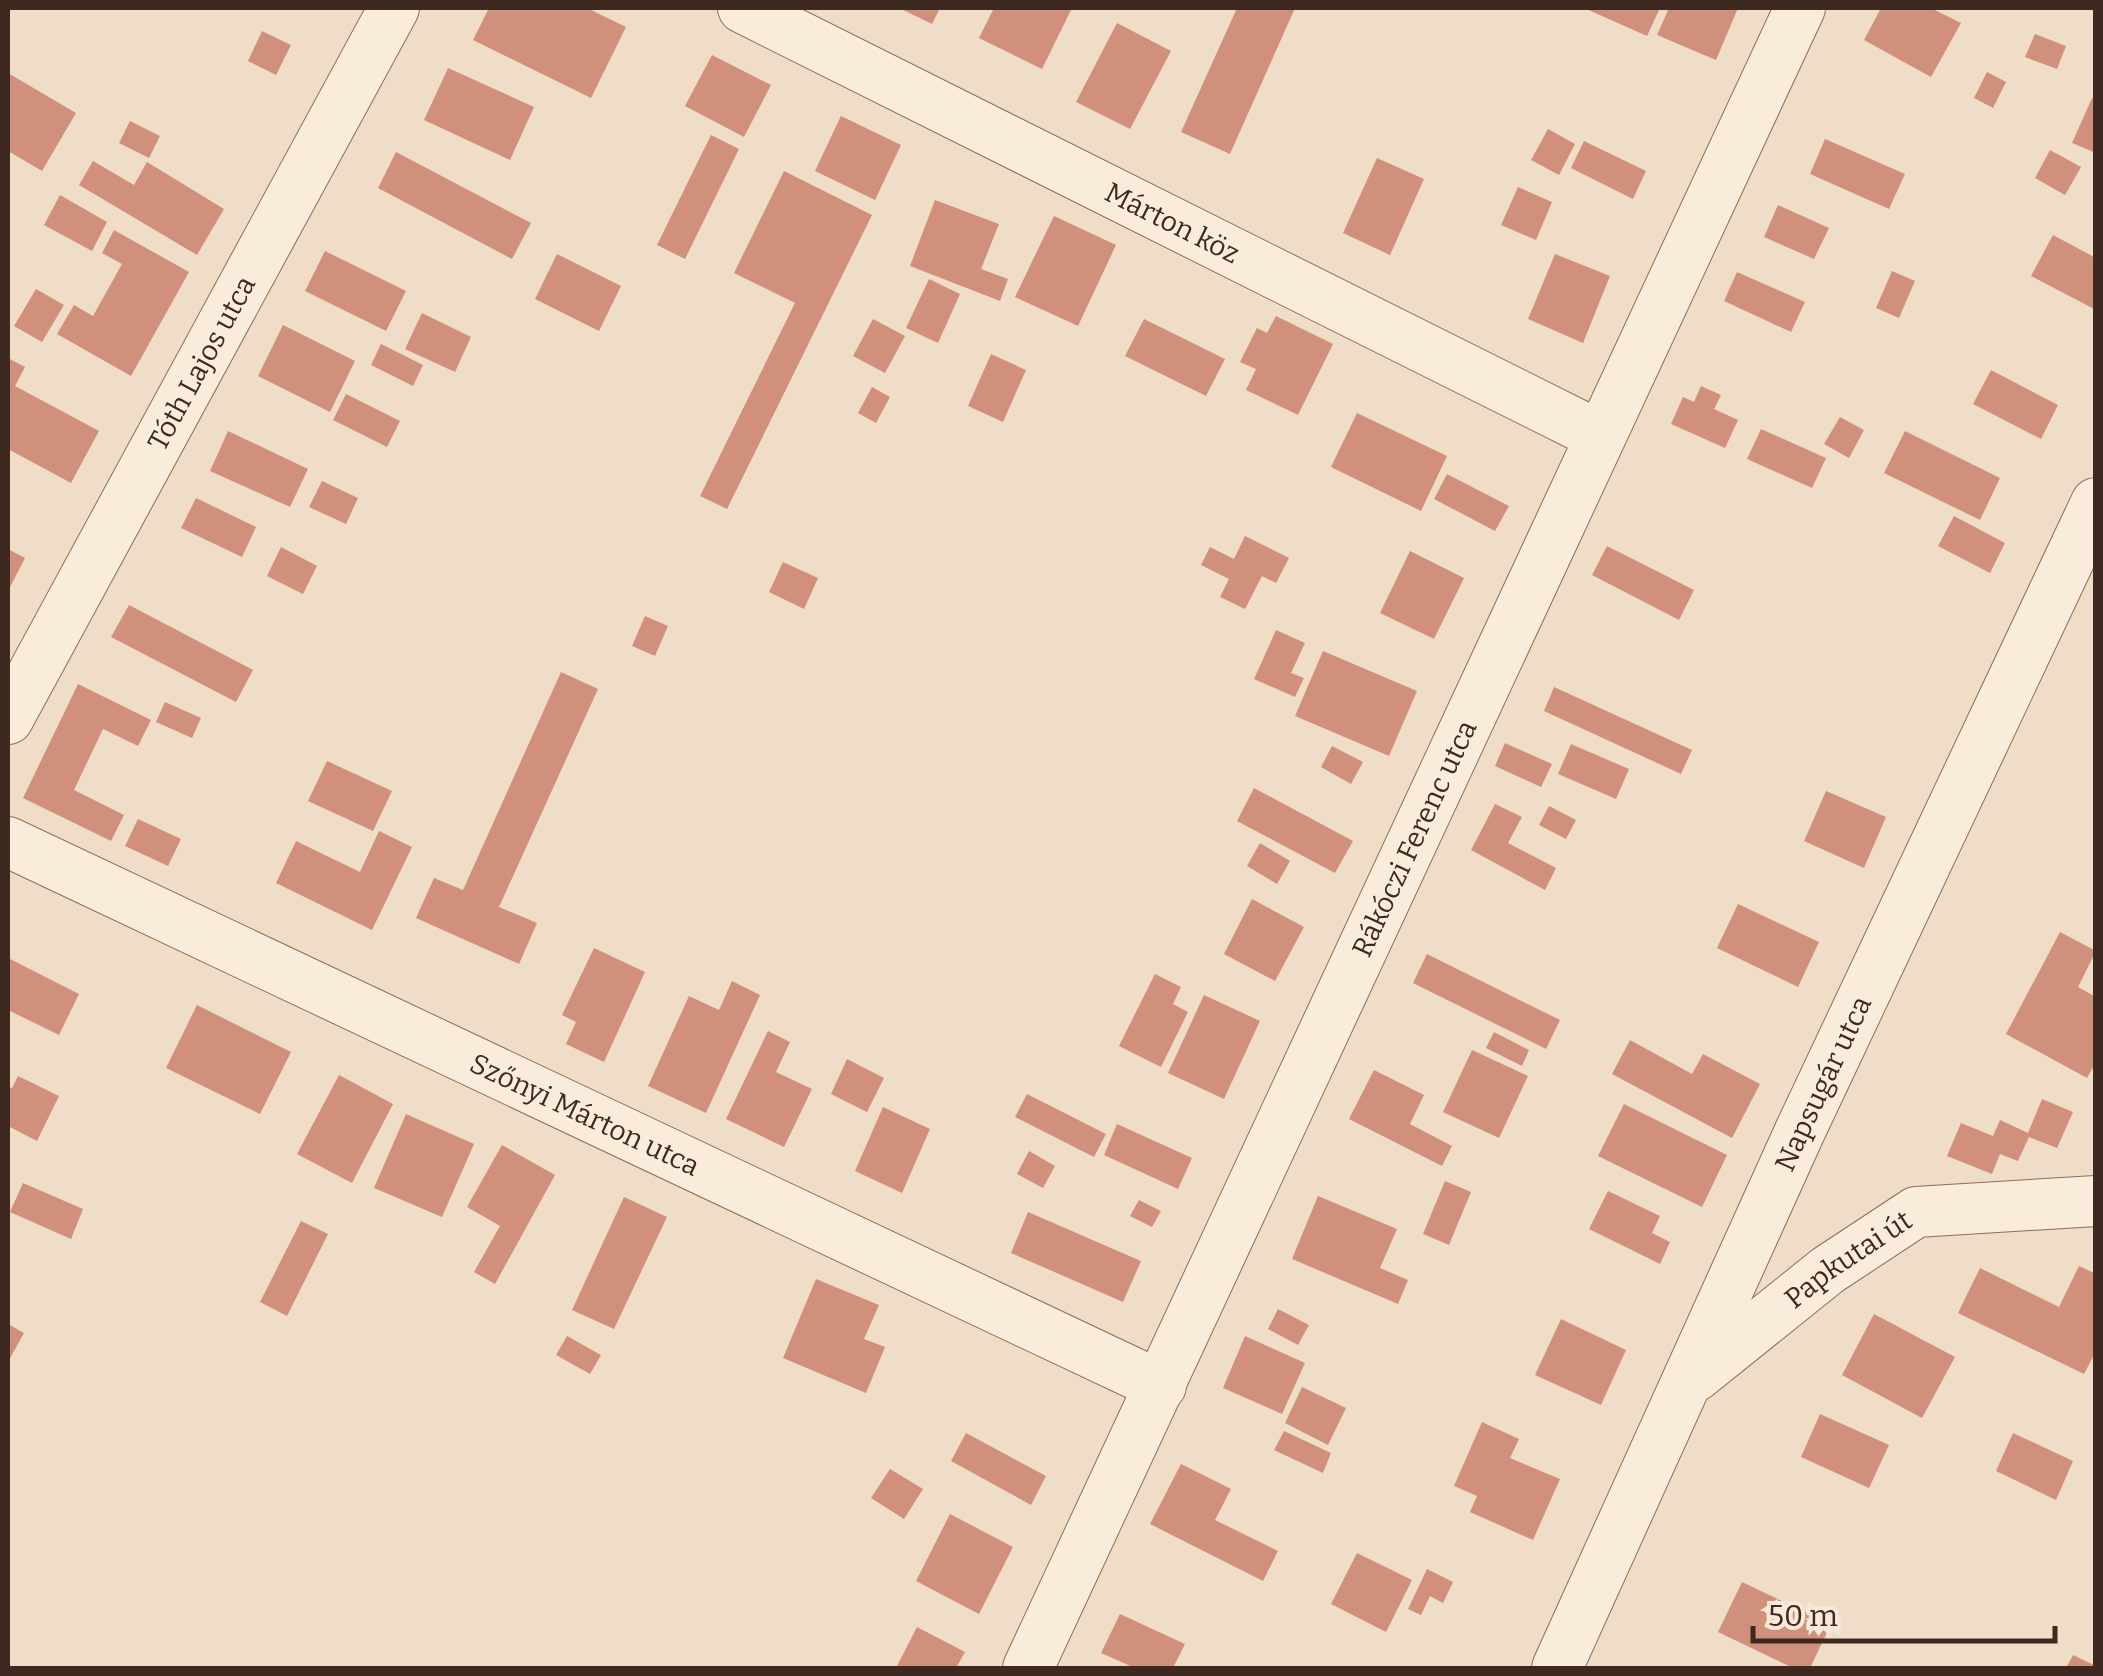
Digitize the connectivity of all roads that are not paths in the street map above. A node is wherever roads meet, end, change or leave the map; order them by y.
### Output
1 (394, 8) edge
2 (743, 8) edge
3 (1800, 8) edge
4 (1600, 436) junction
5 (2096, 503) edge
6 (8, 719) edge
7 (8, 842) edge
8 (2096, 1200) edge
9 (1690, 1380) junction
10 (1161, 1386) junction
11 (1028, 1668) edge
12 (1556, 1668) edge

1 - 6 street, Tóth Lajos utca
2 - 4 street, Márton köz
3 - 4 street, Rákóczi Ferenc utca
4 - 10 street, Rákóczi Ferenc utca
5 - 9 street, Napsugár utca
7 - 10 street, Szőnyi Márton utca
8 - 9 street, Papkutai út
9 - 12 street, Napsugár utca
10 - 11 street, Rákóczi Ferenc utca

